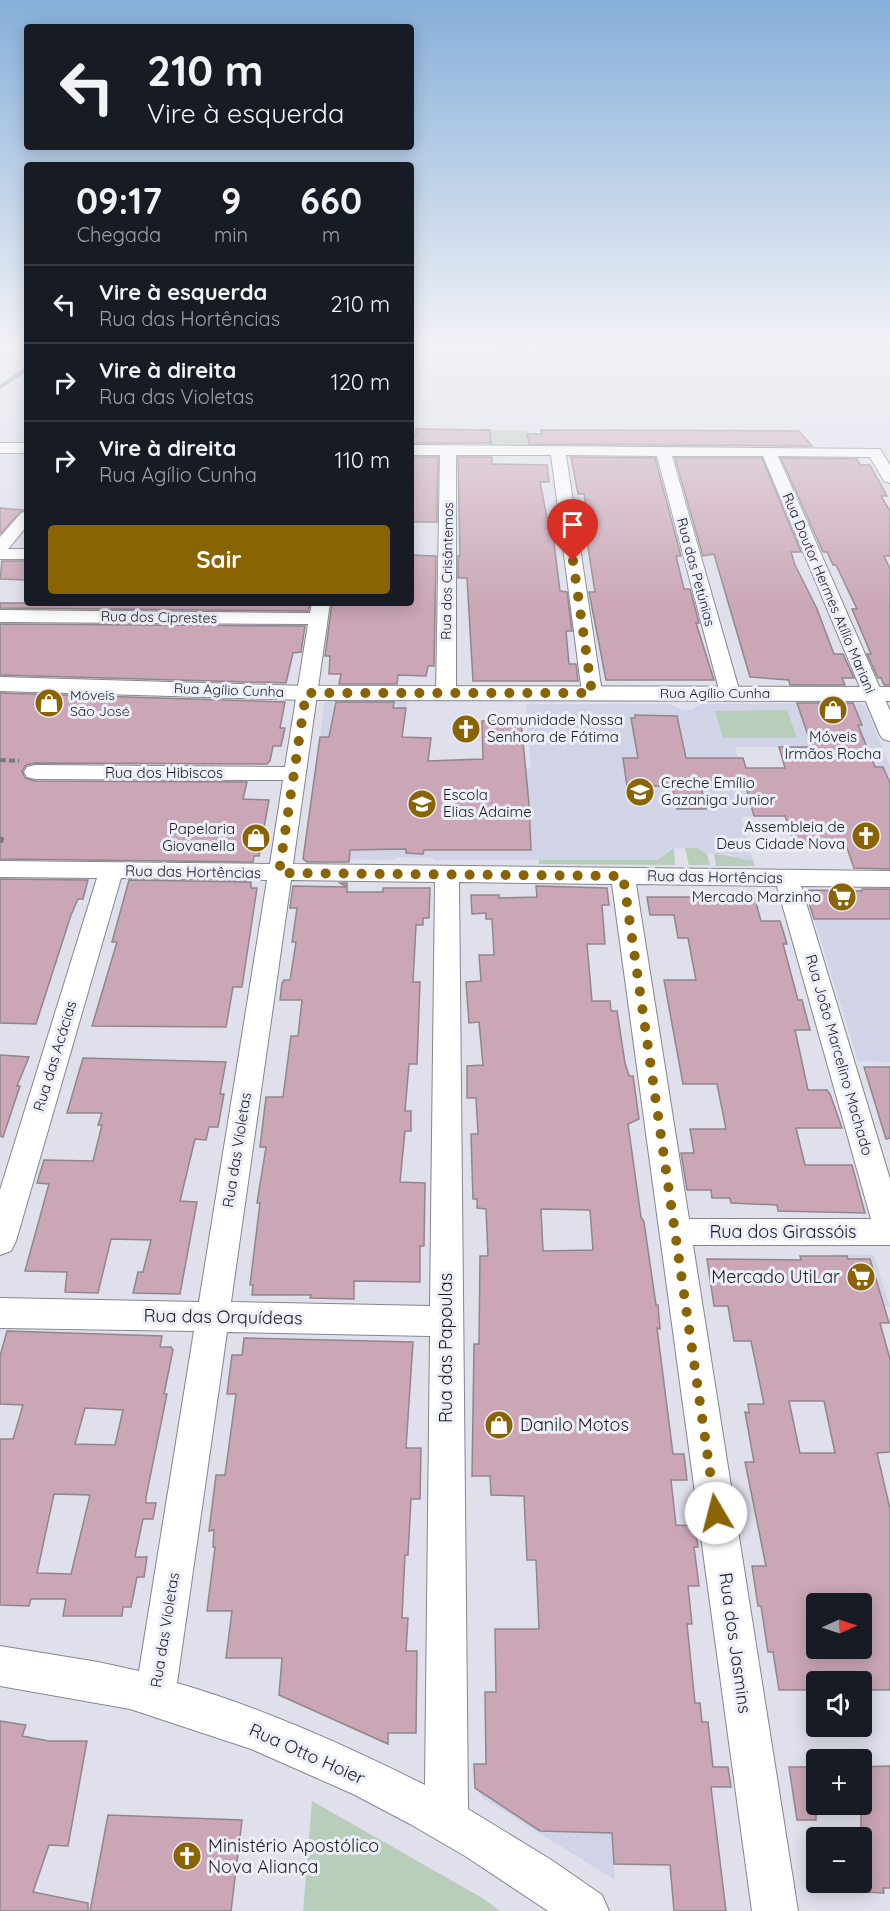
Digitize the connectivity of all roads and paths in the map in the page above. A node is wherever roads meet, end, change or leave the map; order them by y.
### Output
1 (0, 448) edge
2 (24, 448) edge
3 (414, 450) edge
4 (448, 450) junction
5 (558, 450) junction
6 (663, 451) junction
7 (768, 451) junction
8 (0, 462) edge
9 (890, 478) edge
10 (24, 520) edge
11 (0, 548) edge
12 (0, 554) edge
13 (24, 554) edge
14 (319, 611) edge
15 (0, 616) edge
16 (0, 684) edge
17 (306, 693) junction
18 (446, 693) junction
19 (592, 693) junction
20 (730, 693) junction
21 (881, 693) edge
22 (890, 735) edge
23 (35, 772) dead end
24 (293, 774) junction
25 (0, 838) edge
26 (0, 845) edge
27 (0, 869) edge
28 (111, 871) junction
29 (279, 873) junction
30 (447, 874) junction
31 (623, 876) junction
32 (787, 878) junction
33 (890, 879) edge
34 (675, 1232) junction
35 (890, 1232) edge
36 (0, 1241) edge
37 (0, 1313) edge
38 (212, 1317) junction
39 (446, 1321) junction
40 (0, 1666) edge
41 (155, 1696) junction
42 (446, 1821) junction
43 (586, 1911) edge
44 (775, 1911) edge

1 - 2 street
2 - 8 street
3 - 4 street
4 - 5 street
4 - 18 street, Rua dos Crisântemos
5 - 6 street
5 - 19 street
6 - 7 street
6 - 20 street, Rua das Petúnias
7 - 9 street
7 - 21 street, Rua Doutor Hermes Atílio Mariani
10 - 11 street
12 - 13 street
14 - 15 street, Rua dos Ciprestes
14 - 17 street, Rua das Violetas
16 - 17 main road, Rua Agílio Cunha
17 - 18 main road, Rua Agílio Cunha
17 - 24 street, Rua das Violetas
18 - 19 main road, Rua Agílio Cunha
19 - 20 main road, Rua Agílio Cunha
20 - 21 main road, Rua Agílio Cunha
21 - 22 street, Rua Doutor Hermes Atílio Mariani
23 - 24 street, Rua dos Hibiscos
24 - 29 street, Rua das Violetas
25 - 26 path
27 - 28 street, Rua das Hortências
28 - 29 street, Rua das Hortências
28 - 36 street, Rua das Acácias
29 - 30 street, Rua das Hortências
29 - 38 street, Rua das Violetas
30 - 31 street, Rua das Hortências
30 - 39 street, Rua das Papoulas
31 - 32 street, Rua das Hortências
31 - 34 street, Rua dos Jasmins
32 - 33 street, Rua das Hortências
32 - 35 street, Rua João Marcelino Machado
34 - 35 street, Rua dos Girassóis
34 - 44 street, Rua dos Jasmins
37 - 38 street, Rua das Orquídeas
38 - 39 street, Rua das Orquídeas
38 - 41 street, Rua das Violetas
39 - 42 street, Rua das Papoulas
40 - 41 street, Rua Otto Hoier
41 - 42 street, Rua Otto Hoier
42 - 43 street, Rua Otto Hoier

